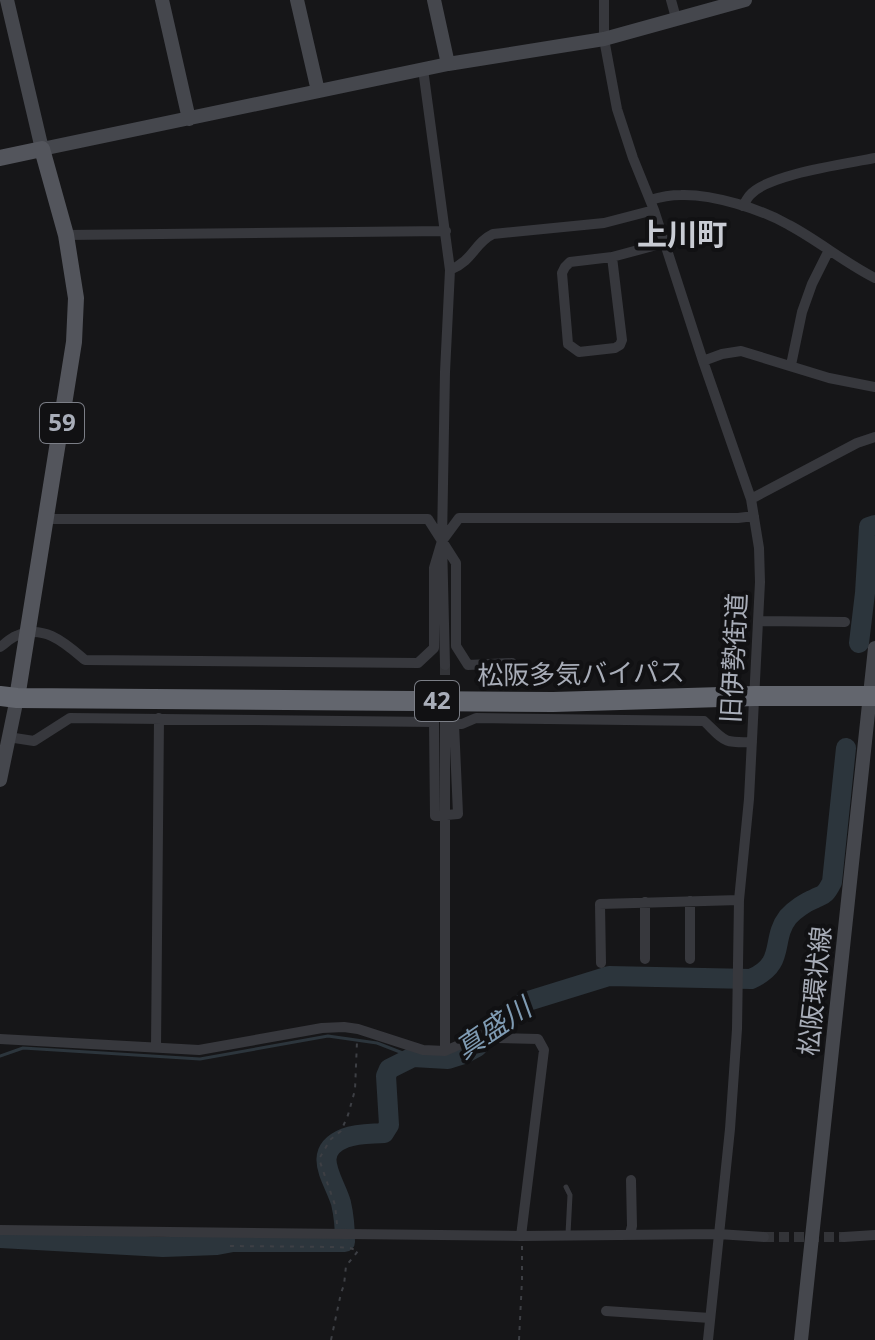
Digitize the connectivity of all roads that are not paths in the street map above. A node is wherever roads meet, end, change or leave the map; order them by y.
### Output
1 (7, 0) edge
2 (162, 0) edge
3 (297, 0) edge
4 (434, 0) edge
5 (604, 0) edge
6 (671, 0) edge
7 (739, 1) edge
8 (676, 18) junction
9 (604, 39) junction
10 (448, 64) junction
11 (423, 69) junction
12 (318, 91) junction
13 (189, 119) junction
14 (42, 149) junction
15 (0, 158) edge
16 (875, 158) edge
17 (652, 205) junction
18 (743, 206) junction
19 (446, 231) junction
20 (66, 235) junction
21 (664, 243) junction
22 (829, 250) junction
23 (612, 257) junction
24 (450, 270) junction
25 (875, 278) edge
26 (703, 361) junction
27 (791, 365) junction
28 (875, 387) edge
29 (875, 437) edge
30 (751, 499) junction
31 (754, 516) junction
32 (47, 519) junction
33 (442, 541) junction
34 (758, 621) junction
35 (845, 622) dead end
36 (27, 633) junction
37 (0, 647) edge
38 (875, 648) edge
39 (512, 663) dead end
40 (445, 665) tunnel mouth
41 (755, 696) junction
42 (872, 696) edge
43 (9, 697) edge
44 (445, 717) tunnel mouth
45 (159, 718) junction
46 (8, 737) junction
47 (752, 742) junction
48 (0, 780) edge
49 (446, 816) junction
50 (739, 900) junction
51 (690, 901) junction
52 (645, 902) junction
53 (645, 959) dead end
54 (690, 959) dead end
55 (601, 963) dead end
56 (0, 1039) edge
57 (156, 1048) junction
58 (445, 1051) junction
59 (631, 1180) dead end
60 (566, 1187) dead end
61 (0, 1230) edge
62 (630, 1234) junction
63 (718, 1234) junction
64 (568, 1235) junction
65 (875, 1235) edge
66 (521, 1236) junction
67 (764, 1237) tunnel mouth
68 (844, 1237) tunnel mouth
69 (606, 1311) dead end
70 (710, 1318) junction
71 (708, 1340) edge
72 (801, 1340) edge

1 - 14 street
2 - 13 street
3 - 12 street
4 - 10 street
5 - 9 street, 旧伊勢街道
6 - 8 street
7 - 8 street
8 - 9 street
9 - 10 street
9 - 17 street, 旧伊勢街道
10 - 11 street
11 - 12 street
11 - 19 street
12 - 13 street
13 - 14 street
14 - 15 main road
14 - 20 main road, 59
16 - 18 street
17 - 18 street
17 - 21 street, 旧伊勢街道
17 - 24 street
18 - 22 street
19 - 20 street
19 - 24 street
20 - 32 main road, 59
21 - 23 street
21 - 26 street, 旧伊勢街道
22 - 25 street
22 - 27 street
23 - 23 street
24 - 33 street
26 - 27 street
26 - 30 street, 旧伊勢街道
27 - 28 street
29 - 30 street
30 - 31 street, 旧伊勢街道
31 - 33 street
31 - 34 street, 旧伊勢街道
32 - 33 street
32 - 36 main road, 59
33 - 36 street
33 - 39 street
33 - 40 street
34 - 35 street
34 - 41 street, 旧伊勢街道
36 - 37 street
36 - 43 main road, 59
38 - 42 street, 松阪環状線
41 - 42 highway, 松阪多気バイパス / 42
41 - 43 highway, 松阪多気バイパス / 42
41 - 47 street, 旧伊勢街道
42 - 72 street, 松阪環状線
43 - 46 street
44 - 49 street
45 - 46 street
45 - 49 street
45 - 57 street
46 - 48 street
47 - 49 street
47 - 50 street, 旧伊勢街道
49 - 58 street
50 - 51 street
50 - 63 street, 旧伊勢街道
51 - 52 street
51 - 54 street
52 - 53 street
52 - 55 street
56 - 57 street
57 - 58 street
58 - 66 street
59 - 62 street
60 - 64 lane
61 - 66 street
62 - 63 street
62 - 64 street
63 - 67 street
63 - 70 street, 旧伊勢街道
64 - 66 street
65 - 68 street
69 - 70 street
70 - 71 street, 旧伊勢街道

